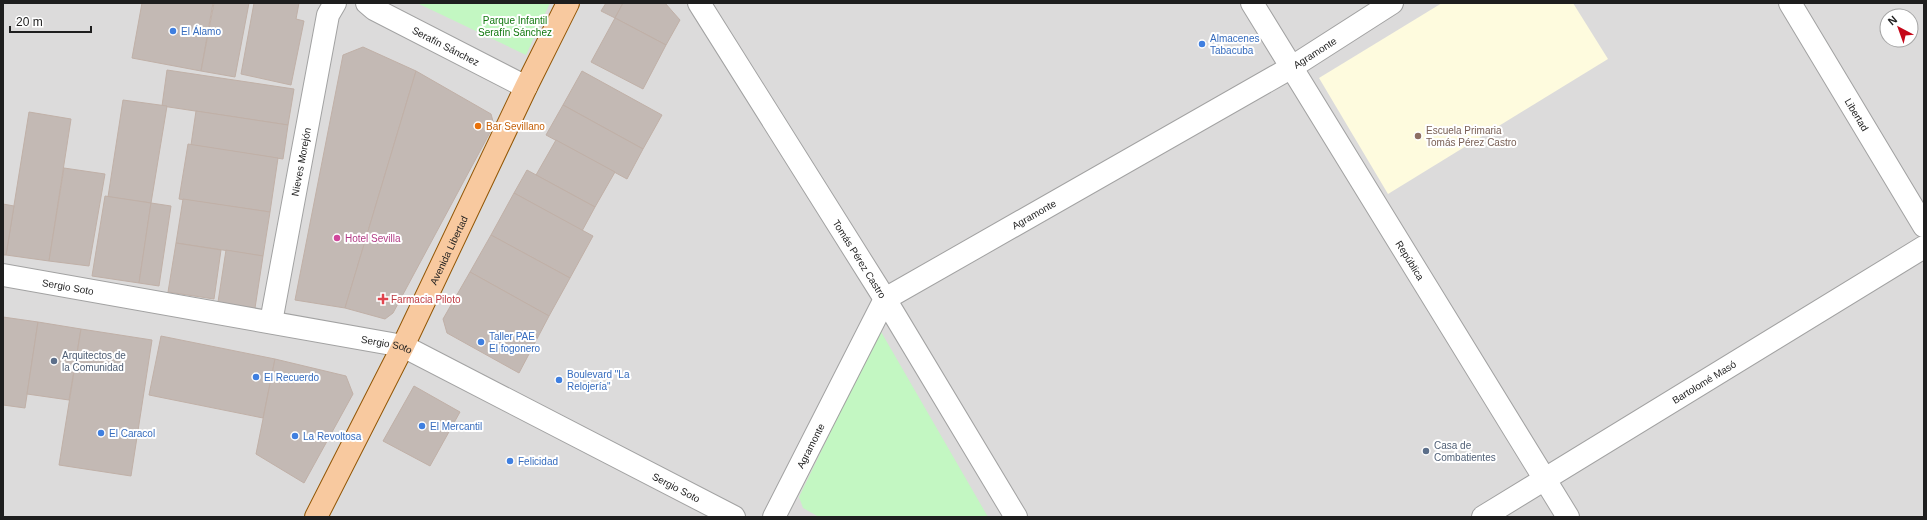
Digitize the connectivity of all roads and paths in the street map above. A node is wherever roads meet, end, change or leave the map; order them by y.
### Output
1 (335, 3) edge
2 (368, 3) edge
3 (568, 3) edge
4 (699, 3) edge
5 (1252, 3) edge
6 (1392, 3) edge
7 (1790, 3) edge
8 (1292, 67) junction
9 (526, 87) junction
10 (1924, 226) edge
11 (1924, 247) edge
12 (3, 275) edge
13 (885, 299) junction
14 (271, 322) junction
15 (403, 346) junction
16 (1545, 479) junction
17 (316, 517) edge
18 (734, 517) edge
19 (774, 517) edge
20 (1016, 517) edge
21 (1483, 517) edge
22 (1568, 517) edge

1 - 14 street, Nieves Morejón
2 - 9 street, Serafín Sánchez
3 - 9 main road, Avenida Libertad
4 - 13 street, Tomás Pérez Castro
5 - 8 street, República
6 - 8 street, Agramonte
7 - 10 street, Libertad
8 - 13 street, Agramonte
8 - 16 street, República
9 - 15 main road, Avenida Libertad
11 - 16 street, Bartolomé Masó
12 - 14 street, Sergio Soto
13 - 19 street, Agramonte
13 - 20 street, Tomás Pérez Castro
14 - 15 street, Sergio Soto
15 - 17 main road, Avenida Libertad
15 - 18 street, Sergio Soto
16 - 21 street, Bartolomé Masó
16 - 22 street, República

